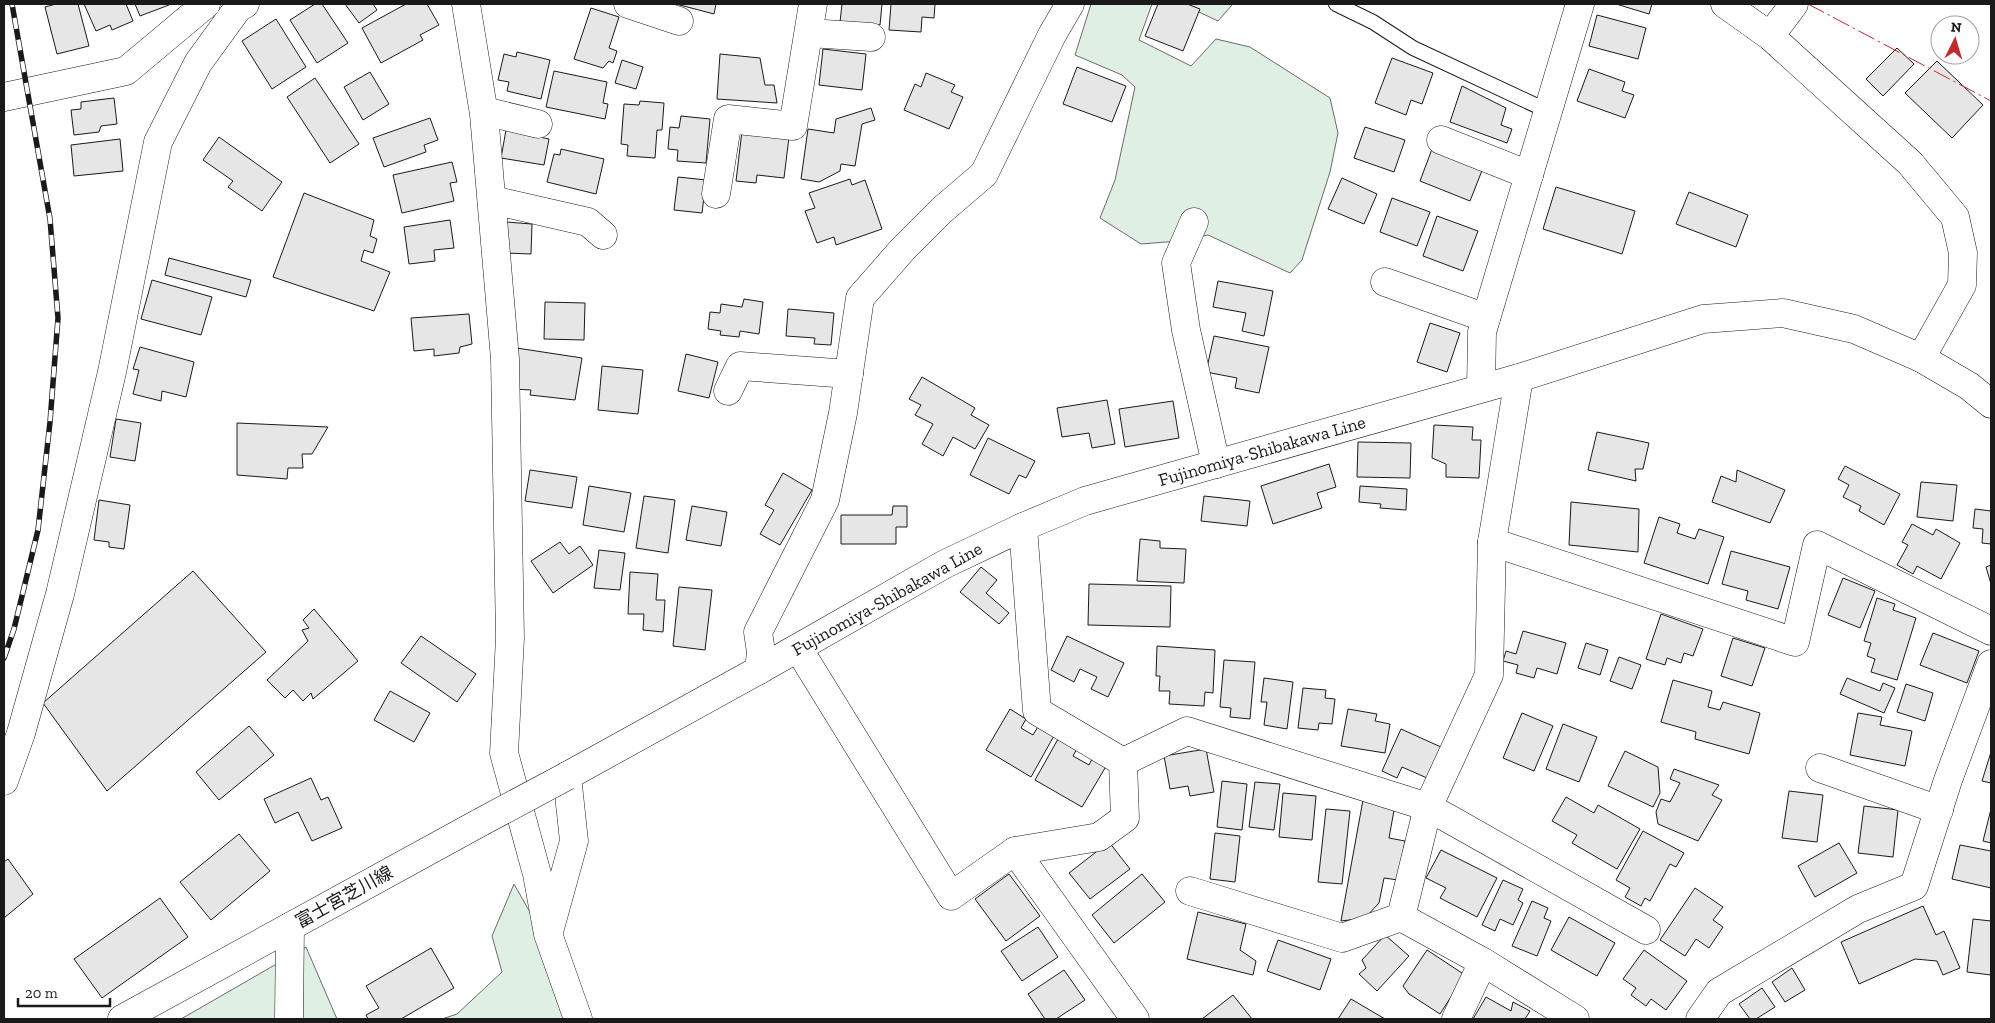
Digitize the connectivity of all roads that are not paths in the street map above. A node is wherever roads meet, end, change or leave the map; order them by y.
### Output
1 (206, 4) edge
2 (466, 4) edge
3 (628, 4) edge
4 (813, 4) edge
5 (1070, 4) edge
6 (1336, 4) edge
7 (1580, 4) edge
8 (1725, 4) edge
9 (1794, 4) edge
10 (238, 5) edge
11 (679, 21) dead end
12 (809, 33) junction
13 (1770, 36) junction
14 (871, 37) dead end
15 (4, 98) edge
16 (484, 111) junction
17 (1548, 111) junction
18 (538, 124) dead end
19 (1441, 140) dead end
20 (1529, 175) junction
21 (716, 194) dead end
22 (492, 200) junction
23 (1194, 222) dead end
24 (603, 235) dead end
25 (1385, 282) dead end
26 (1486, 318) junction
27 (1921, 358) junction
28 (849, 374) junction
29 (1519, 378) junction
30 (1481, 388) junction
31 (728, 391) dead end
32 (1991, 404) edge
33 (1216, 464) junction
34 (1023, 527) junction
35 (1492, 542) junction
36 (1991, 632) edge
37 (798, 648) junction
38 (1991, 664) edge
39 (759, 670) junction
40 (1123, 762) junction
41 (1820, 768) dead end
42 (567, 776) junction
43 (4, 781) edge
44 (1428, 807) junction
45 (1939, 810) junction
46 (1015, 851) junction
47 (1190, 891) dead end
48 (1401, 917) junction
49 (290, 926) junction
50 (1646, 930) dead end
51 (548, 934) junction
52 (1483, 962) junction
53 (122, 1019) edge
54 (289, 1019) edge
55 (578, 1019) edge
56 (1135, 1019) edge
57 (1456, 1019) edge
58 (1575, 1019) edge
59 (1700, 1019) edge

1 - 15 street
2 - 16 street
3 - 11 street
4 - 12 street
5 - 28 street
6 - 17 lane
7 - 17 street
8 - 13 street
9 - 13 street
10 - 43 street
12 - 14 street
12 - 21 street
13 - 27 street
16 - 18 street
16 - 22 street
17 - 20 street
19 - 20 street
20 - 26 street
22 - 24 street
22 - 51 street
23 - 33 street
25 - 26 street
26 - 30 street
27 - 29 street, Fujinomiya-Shibakawa Line
27 - 32 street, Fujinomiya-Shibakawa Line
28 - 31 street
28 - 39 street
29 - 30 street, Fujinomiya-Shibakawa Line
29 - 35 street
30 - 33 street, Fujinomiya-Shibakawa Line
33 - 34 street, Fujinomiya-Shibakawa Line
34 - 37 street, Fujinomiya-Shibakawa Line
34 - 40 street
35 - 36 street
35 - 44 street
37 - 39 street, Fujinomiya-Shibakawa Line
37 - 46 street
38 - 45 street
39 - 42 street, Fujinomiya-Shibakawa Line
40 - 44 street
40 - 46 street
41 - 45 street
42 - 49 street, 富士宮芝川線, bridge
42 - 51 street
44 - 48 street
44 - 50 street
45 - 59 street
46 - 56 street
47 - 48 street
48 - 52 street
49 - 53 street, 富士宮芝川線
49 - 54 street
51 - 55 street
52 - 57 street
52 - 58 street

